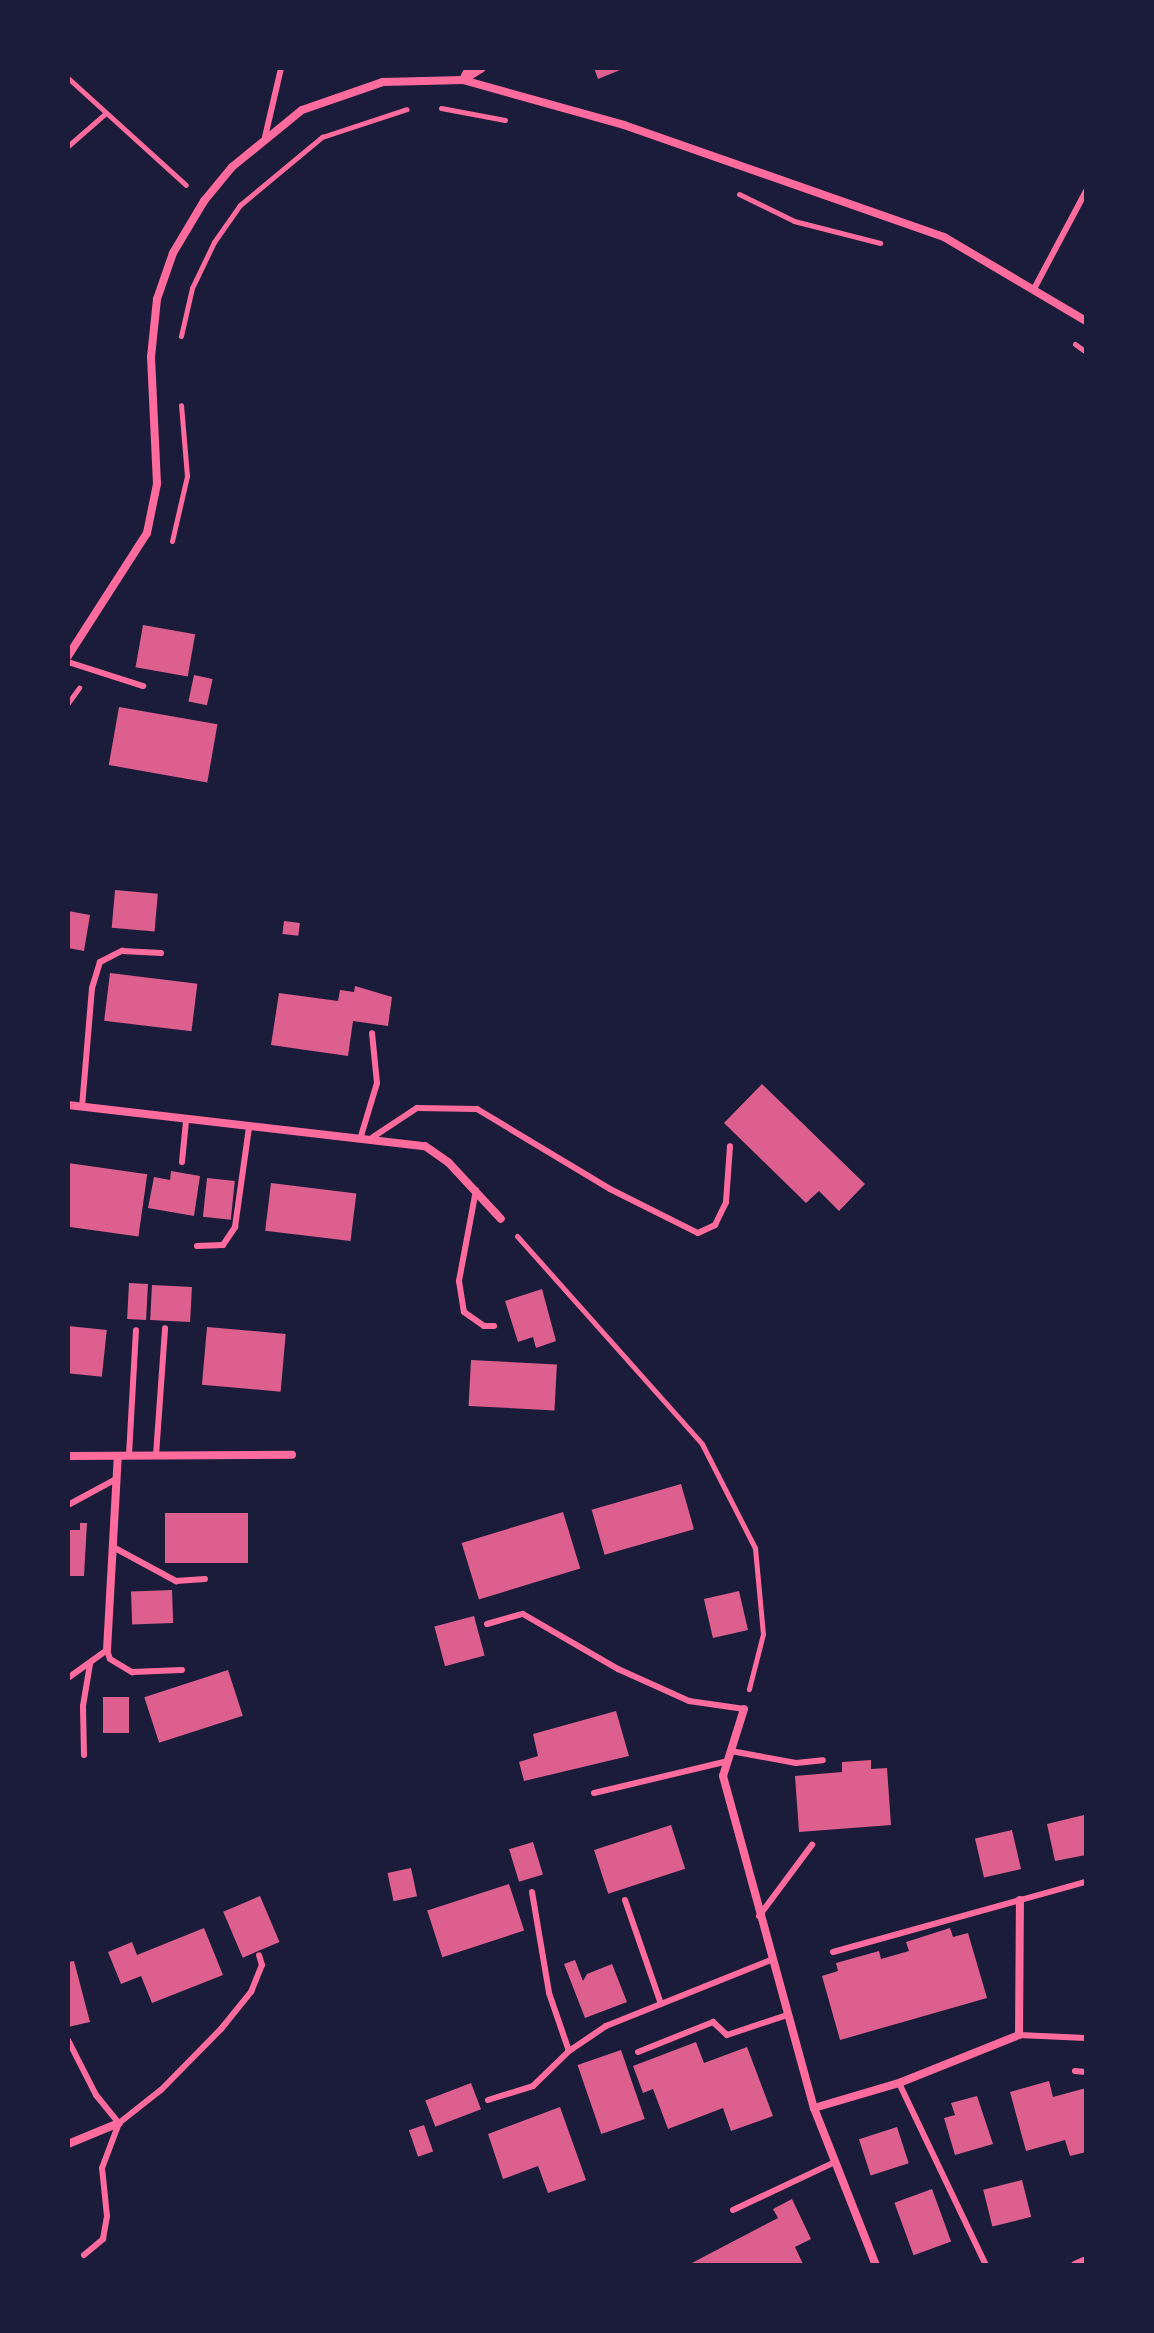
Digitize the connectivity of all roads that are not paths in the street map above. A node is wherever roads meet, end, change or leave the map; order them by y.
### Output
1 (281, 68) edge
2 (469, 68) edge
3 (482, 68) edge
4 (463, 80) junction
5 (265, 137) junction
6 (1086, 191) edge
7 (1035, 287) junction
8 (1086, 321) edge
9 (68, 656) edge
10 (68, 662) edge
11 (143, 686) dead end
12 (161, 953) dead end
13 (372, 1033) dead end
14 (68, 1105) edge
15 (82, 1107) junction
16 (186, 1121) junction
17 (249, 1127) junction
18 (361, 1136) junction
19 (373, 1137) junction
20 (730, 1146) dead end
21 (182, 1162) dead end
22 (476, 1190) junction
23 (501, 1219) road end
24 (197, 1246) dead end
25 (494, 1326) dead end
26 (165, 1328) dead end
27 (136, 1330) dead end
28 (129, 1455) junction
29 (156, 1455) junction
30 (292, 1455) dead end
31 (68, 1456) edge
32 (118, 1456) junction
33 (116, 1479) junction
34 (68, 1505) edge
35 (113, 1547) junction
36 (205, 1579) dead end
37 (487, 1624) dead end
38 (107, 1650) junction
39 (90, 1664) junction
40 (182, 1670) dead end
41 (68, 1678) edge
42 (744, 1709) joint
43 (731, 1751) junction
44 (84, 1755) dead end
45 (823, 1760) dead end
46 (728, 1761) junction
47 (594, 1793) dead end
48 (812, 1845) dead end
49 (1086, 1882) edge
50 (532, 1892) dead end
51 (625, 1900) dead end
52 (1020, 1900) junction
53 (759, 1916) junction
54 (833, 1952) dead end
55 (259, 1955) dead end
56 (771, 1960) junction
57 (661, 2004) junction
58 (787, 2015) junction
59 (1019, 2035) junction
60 (1086, 2038) edge
61 (68, 2040) edge
62 (569, 2051) junction
63 (638, 2052) dead end
64 (1075, 2071) dead end
65 (1086, 2072) edge
66 (899, 2083) junction
67 (488, 2100) dead end
68 (814, 2108) junction
69 (119, 2123) junction
70 (68, 2144) edge
71 (835, 2162) junction
72 (733, 2210) dead end
73 (84, 2255) dead end
74 (1086, 2260) edge
75 (876, 2265) edge
76 (986, 2265) edge
77 (1075, 2265) edge

1 - 5 lane
2 - 4 street
3 - 4 street
4 - 5 street
4 - 7 street
5 - 9 street
6 - 7 lane
7 - 8 street
10 - 11 lane
12 - 15 lane
13 - 18 lane
14 - 15 street
15 - 16 street
16 - 17 street
16 - 21 lane
17 - 18 street
17 - 24 lane
18 - 19 street
19 - 20 lane
19 - 22 street
22 - 23 street
22 - 25 lane
26 - 29 lane
27 - 28 lane
28 - 29 street
28 - 32 street
29 - 30 street
31 - 32 street
32 - 33 street
33 - 34 lane
33 - 35 street
35 - 36 lane
35 - 38 street
37 - 42 lane
38 - 39 lane
38 - 40 lane
39 - 41 lane
39 - 44 lane
42 - 43 street
43 - 45 lane
43 - 46 street
46 - 47 lane
46 - 53 street
48 - 53 lane
49 - 52 lane
50 - 62 lane
51 - 57 lane
52 - 54 lane
52 - 59 street
53 - 56 street
55 - 69 lane
56 - 57 lane
56 - 58 street
57 - 62 lane
58 - 63 lane
58 - 68 street
59 - 60 lane
59 - 66 street
61 - 69 lane
62 - 67 lane
64 - 65 lane
66 - 68 street
66 - 76 lane
68 - 71 street
69 - 70 street
69 - 73 lane
71 - 72 lane
71 - 75 street
74 - 77 street

